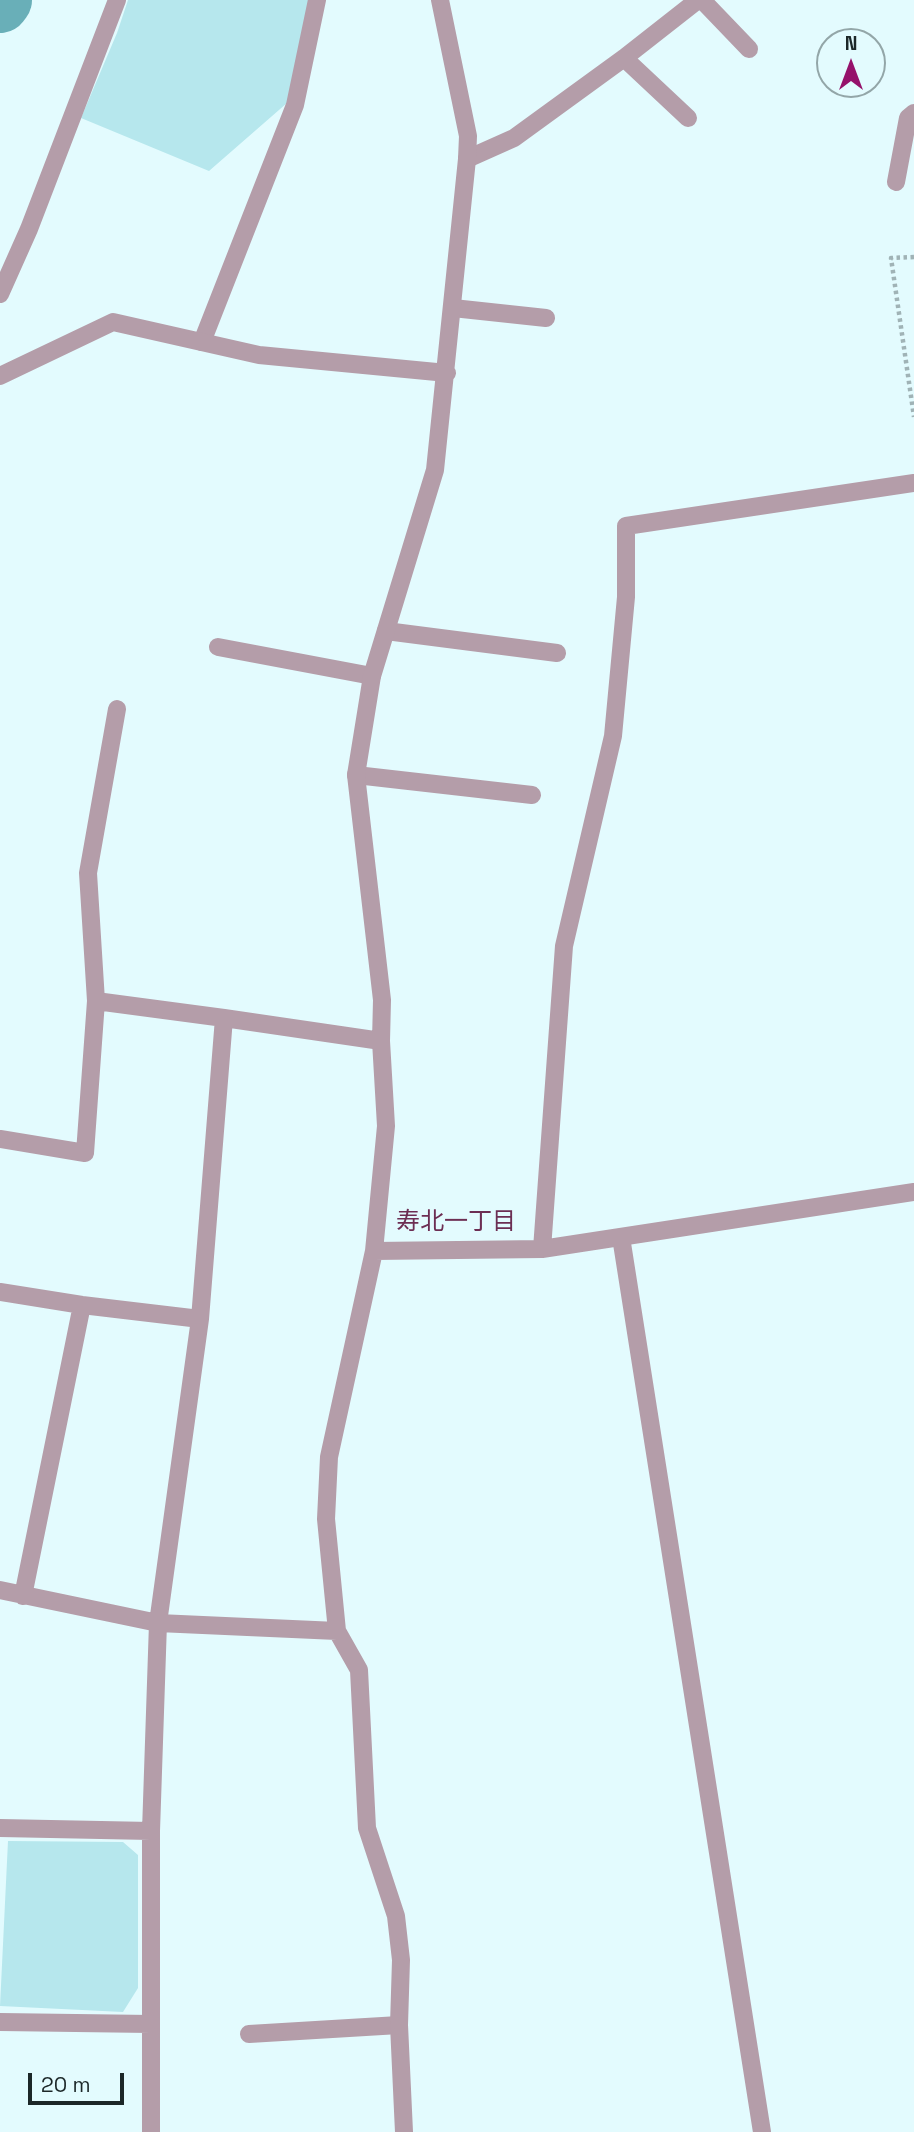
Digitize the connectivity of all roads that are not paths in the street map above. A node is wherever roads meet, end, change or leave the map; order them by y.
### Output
1 (117, 0) edge
2 (317, 0) edge
3 (440, 0) edge
4 (700, 0) edge
5 (749, 49) dead end
6 (624, 58) junction
7 (914, 113) edge
8 (688, 118) dead end
9 (467, 159) junction
10 (896, 182) dead end
11 (0, 294) edge
12 (453, 308) junction
13 (545, 318) dead end
14 (202, 342) junction
15 (447, 373) junction
16 (0, 376) edge
17 (914, 483) edge
18 (386, 631) junction
19 (218, 647) dead end
20 (557, 653) dead end
21 (372, 676) junction
22 (117, 709) dead end
23 (356, 775) junction
24 (532, 795) dead end
25 (96, 1000) junction
26 (225, 1018) junction
27 (381, 1041) junction
28 (0, 1139) edge
29 (914, 1192) edge
30 (621, 1237) junction
31 (542, 1249) junction
32 (374, 1251) junction
33 (0, 1292) edge
34 (82, 1305) junction
35 (200, 1319) junction
36 (0, 1590) edge
37 (23, 1595) junction
38 (158, 1623) junction
39 (337, 1630) junction
40 (0, 1828) edge
41 (150, 1831) junction
42 (0, 2022) edge
43 (151, 2024) junction
44 (398, 2025) junction
45 (248, 2034) dead end
46 (152, 2132) edge
47 (404, 2132) edge
48 (762, 2132) edge

1 - 11 street
2 - 14 street
3 - 9 street
4 - 5 street
4 - 6 street
6 - 8 street
6 - 9 street
7 - 10 street
9 - 12 street
12 - 13 street
12 - 15 street
14 - 15 street
14 - 16 street
15 - 18 street
17 - 31 street
18 - 20 street
18 - 21 street
19 - 21 street
21 - 23 street
22 - 25 street
23 - 24 street
23 - 27 street
25 - 26 street
25 - 28 street
26 - 27 street
26 - 35 street
27 - 32 street
29 - 30 street
30 - 31 street
30 - 48 street
31 - 32 street
32 - 39 street
33 - 34 street
34 - 35 street
34 - 37 street
35 - 38 street
36 - 37 street
37 - 38 street
38 - 39 street
38 - 41 street
39 - 44 street
40 - 41 street
41 - 43 street
42 - 43 street
43 - 46 street
44 - 45 street
44 - 47 street

